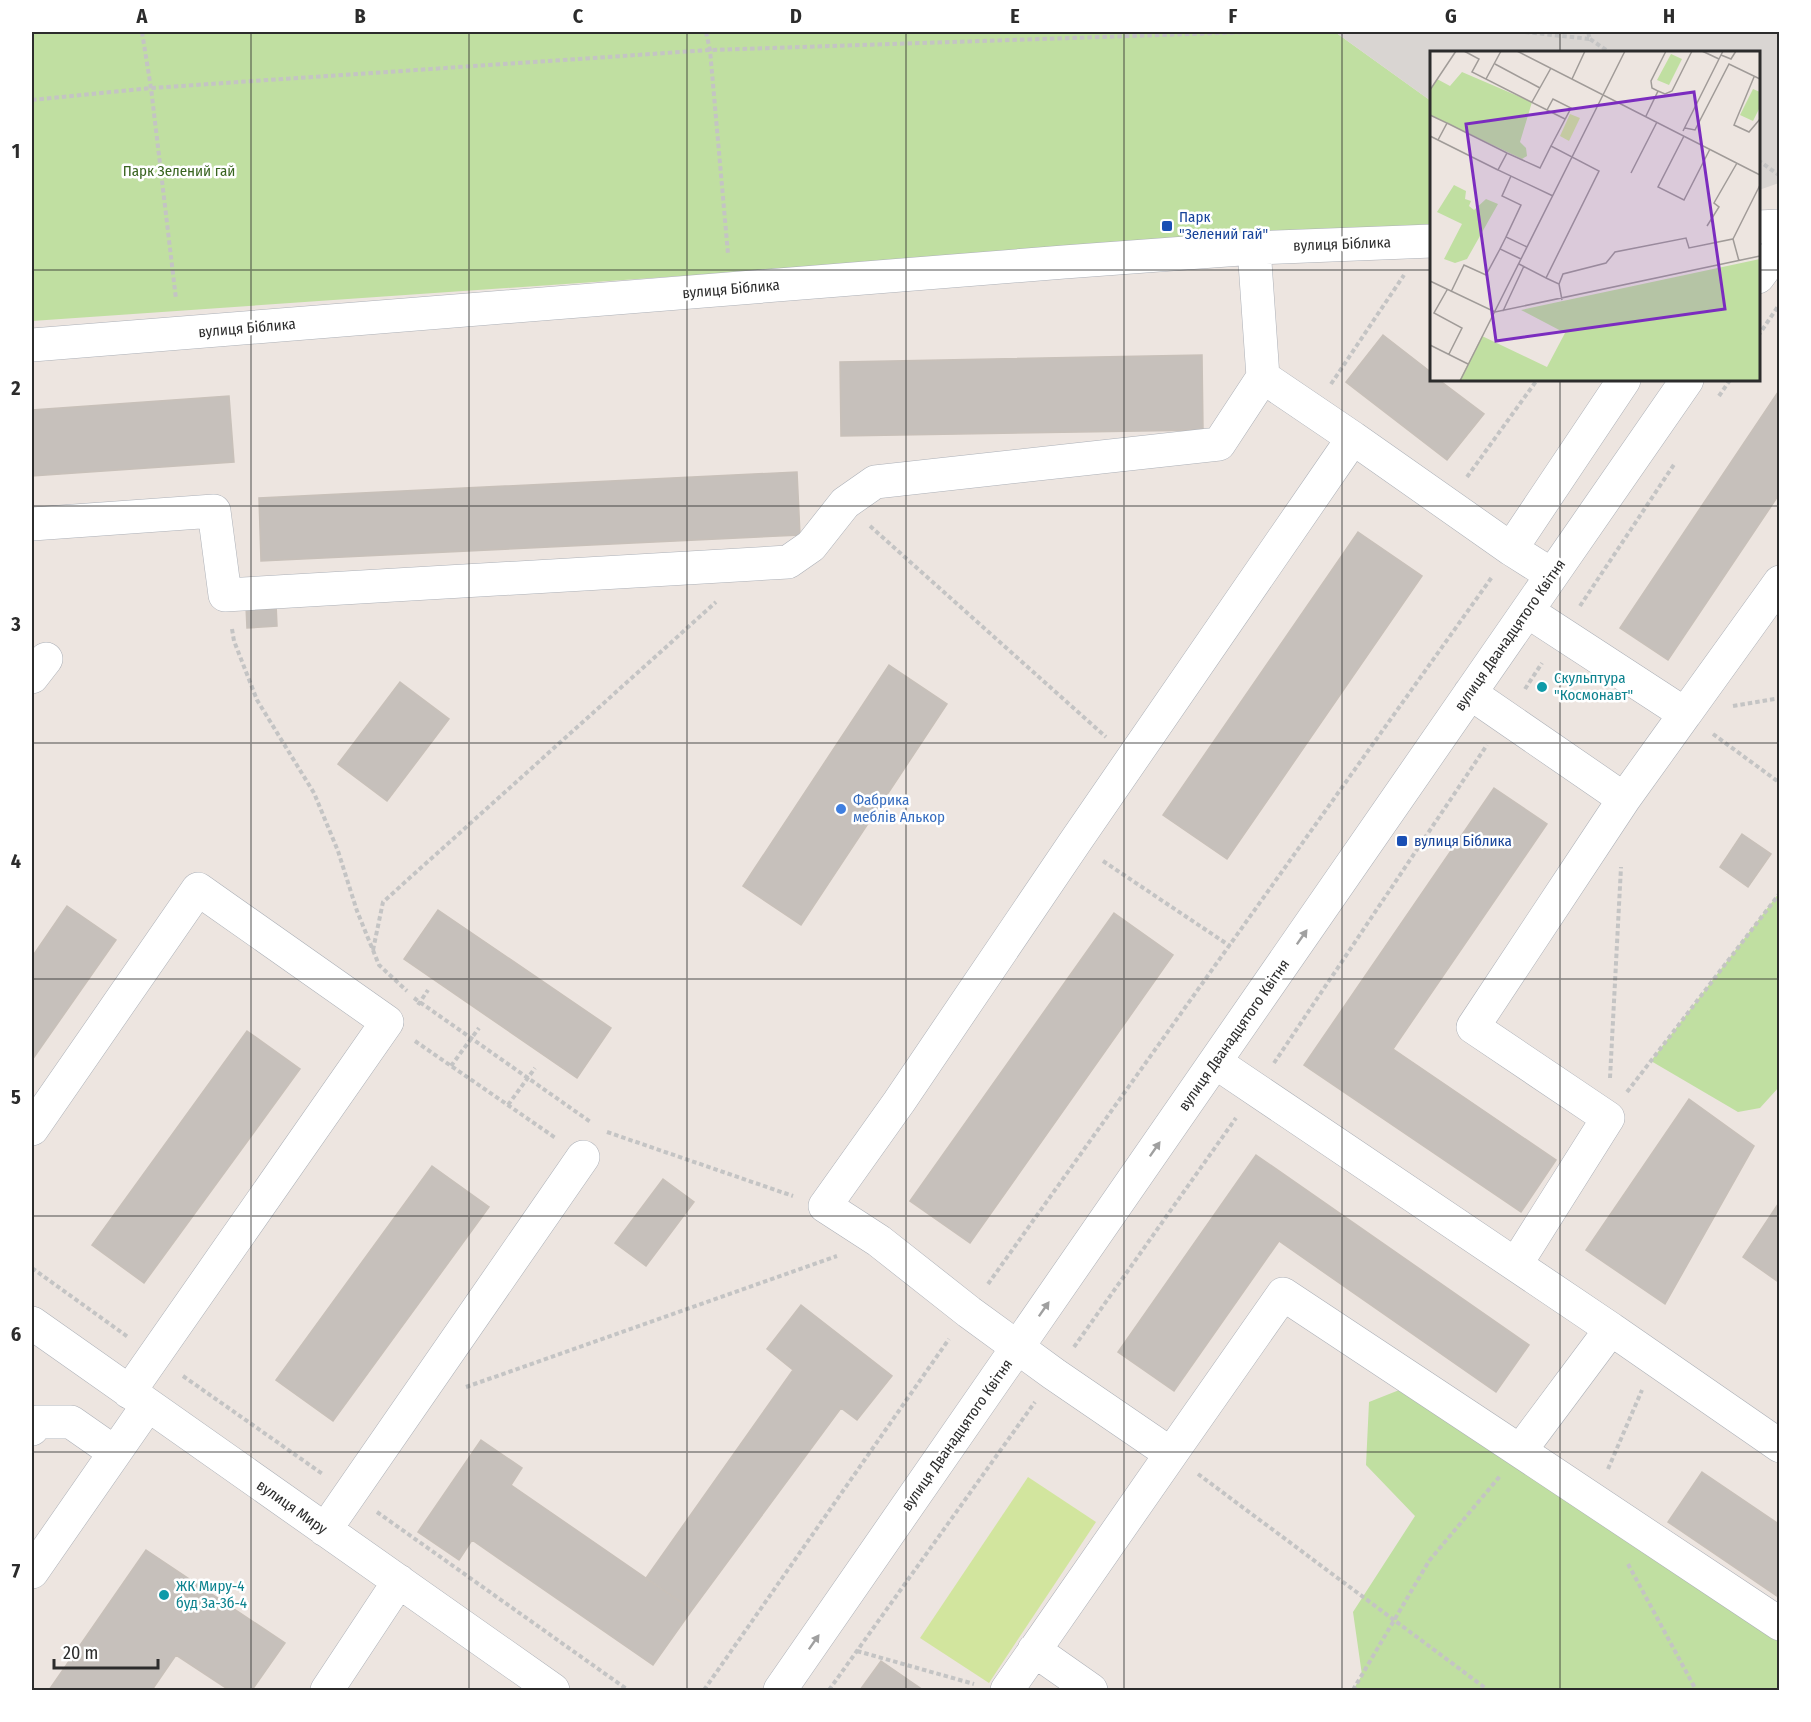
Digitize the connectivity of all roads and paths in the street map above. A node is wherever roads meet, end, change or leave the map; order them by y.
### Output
1 (142, 32) edge
2 (705, 32) edge
3 (1252, 32) edge
4 (1525, 32) edge
5 (1588, 32) edge
6 (1590, 39) junction
7 (710, 50) junction
8 (1608, 51) edge
9 (150, 88) junction
10 (32, 100) edge
11 (1760, 162) edge
12 (1779, 176) edge
13 (1779, 226) edge
14 (1760, 227) edge
15 (1430, 241) edge
16 (1779, 247) edge
17 (1254, 248) junction
18 (729, 261) dead end
19 (1408, 269) dead end
20 (1760, 274) edge
21 (176, 300) dead end
22 (1779, 305) edge
23 (1760, 333) edge
24 (32, 345) edge
25 (1263, 377) junction
26 (1536, 381) edge
27 (1623, 381) edge
28 (1687, 381) edge
29 (1729, 381) edge
30 (1325, 392) dead end
31 (1717, 399) dead end
32 (1353, 438) junction
33 (1678, 458) dead end
34 (1466, 480) dead end
35 (845, 503) junction
36 (32, 524) edge
37 (1511, 549) junction
38 (1552, 575) junction
39 (1779, 582) edge
40 (724, 594) dead end
41 (225, 595) junction
42 (1527, 611) junction
43 (1562, 634) junction
44 (1470, 693) junction
45 (1685, 714) junction
46 (1505, 718) junction
47 (1132, 760) junction
48 (1779, 783) edge
49 (1624, 800) junction
50 (1075, 842) junction
51 (1621, 858) dead end
52 (1779, 892) edge
53 (1230, 946) junction
54 (373, 951) junction
55 (387, 1022) junction
56 (479, 1028) dead end
57 (471, 1039) junction
58 (1215, 1062) junction
59 (451, 1066) junction
60 (535, 1068) dead end
61 (528, 1079) junction
62 (1255, 1090) junction
63 (508, 1105) junction
64 (1608, 1118) junction
65 (32, 1129) edge
66 (602, 1130) junction
67 (583, 1157) junction
68 (825, 1206) junction
69 (879, 1241) junction
70 (1516, 1264) junction
71 (969, 1312) junction
72 (32, 1323) edge
73 (1611, 1329) junction
74 (1018, 1348) junction
75 (1054, 1374) junction
76 (138, 1398) junction
77 (411, 1407) junction
78 (32, 1429) edge
79 (1779, 1446) edge
80 (1520, 1451) junction
81 (114, 1452) junction
82 (1171, 1454) junction
83 (325, 1530) junction
84 (32, 1572) edge
85 (399, 1581) junction
86 (1394, 1621) junction
87 (1779, 1624) edge
88 (1034, 1650) junction
89 (857, 1651) junction
90 (992, 1687) edge
91 (327, 1690) edge
92 (553, 1690) edge
93 (704, 1690) edge
94 (780, 1690) edge
95 (829, 1690) edge
96 (1091, 1690) edge
97 (1353, 1690) edge
98 (1488, 1690) edge

1 - 9 path
2 - 7 path
3 - 7 path
4 - 6 path
5 - 6 path
6 - 8 path
7 - 9 path
7 - 18 path
9 - 10 path
9 - 21 path
11 - 12 path
13 - 14 street
15 - 17 street, вулиця Біблика
16 - 20 street
17 - 24 street, вулиця Біблика
17 - 25 street
19 - 30 path
22 - 23 path
25 - 32 street
25 - 35 street
26 - 34 path
27 - 37 street
28 - 38 street, вулиця Дванадцятого Квітня
29 - 31 path
32 - 37 street
32 - 47 street
33 - 43 path
35 - 41 street
35 - 47 path
36 - 41 street
37 - 38 street
37 - 53 path
38 - 42 street, вулиця Дванадцятого Квітня
39 - 45 street
40 - 54 path
41 - 54 path
42 - 43 street
42 - 44 street, вулиця Дванадцятого Квітня
43 - 45 street
43 - 46 path
44 - 46 street
58 -> 44 street, вулиця Дванадцятого Квітня
45 - 48 path
45 - 49 street
46 - 49 street
46 - 62 path
47 - 50 street
49 - 64 street
50 - 53 path
50 - 68 street
51 - 64 path
52 - 64 path
53 - 71 path
54 - 57 path
55 - 59 path
55 - 65 street
55 - 76 street
56 - 57 path
57 - 59 path
57 - 61 path
58 - 62 street
74 -> 58 street, вулиця Дванадцятого Квітня
59 - 63 path
60 - 61 path
61 - 63 path
61 - 66 path
62 - 70 street
62 - 75 path
63 - 67 path
64 - 70 street
66 - 67 path
66 - 68 path
67 - 77 street
68 - 69 street
69 - 71 street
69 - 77 path
70 - 73 street
71 - 74 street
71 - 93 path
72 - 76 street, вулиця Миру
73 - 79 street
73 - 80 street
74 - 75 street
94 -> 74 street, вулиця Дванадцятого Квітня
75 - 82 street
75 - 89 path
76 - 81 street
76 - 83 street, вулиця Миру
77 - 83 street
78 - 81 street
80 - 82 street
80 - 86 path
80 - 87 street
81 - 84 street
82 - 86 path
82 - 88 street
83 - 85 street, вулиця Миру
85 - 91 street
85 - 92 street, вулиця Миру
86 - 97 path
86 - 98 path
88 - 90 street
88 - 96 street
89 - 90 path
89 - 95 path

